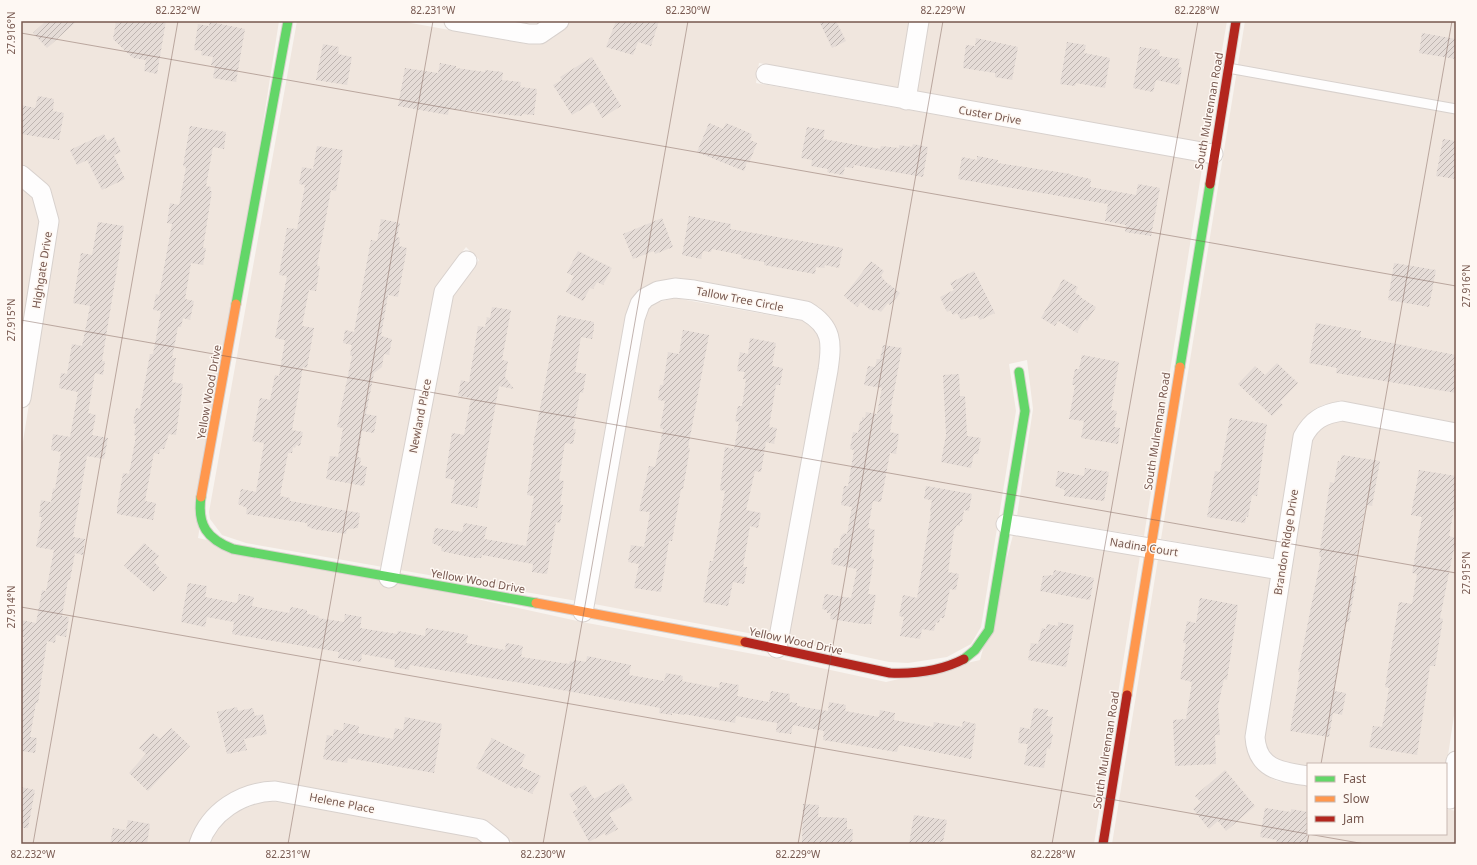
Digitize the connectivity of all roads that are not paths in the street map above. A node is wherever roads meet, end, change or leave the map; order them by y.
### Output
1 (288, 21) edge
2 (454, 21) edge
3 (559, 21) edge
4 (919, 21) edge
5 (1236, 21) edge
6 (1228, 68) junction
7 (766, 74) dead end
8 (906, 100) junction
9 (1456, 109) edge
10 (1213, 154) junction
11 (21, 175) edge
12 (467, 261) dead end
13 (1019, 372) dead end
14 (21, 398) edge
15 (1456, 433) edge
16 (1006, 524) junction
17 (1151, 548) junction
18 (1281, 570) junction
19 (389, 578) junction
20 (584, 612) junction
21 (777, 648) junction
22 (1456, 761) edge
23 (1307, 776) edge
24 (1451, 800) edge
25 (199, 844) edge
26 (500, 844) edge
27 (1103, 844) edge

1 - 19 street, Yellow Wood Drive
2 - 3 street
4 - 8 street
5 - 6 street, South Mulrennan Road
6 - 9 lane
6 - 10 street, South Mulrennan Road
7 - 8 street, Custer Drive
8 - 10 street, Custer Drive
10 - 17 street, South Mulrennan Road
11 - 14 street, Highgate Drive
12 - 19 street, Newland Place
13 - 16 street, Yellow Wood Drive
15 - 18 street, Brandon Ridge Drive
16 - 17 street, Nadina Court
16 - 21 street, Yellow Wood Drive
17 - 18 street, Nadina Court
17 - 27 street, South Mulrennan Road
18 - 23 street, Brandon Ridge Drive
19 - 20 street, Yellow Wood Drive
20 - 21 street, Yellow Wood Drive
20 - 21 street, Tallow Tree Circle
22 - 24 street
25 - 26 street, Helene Place

